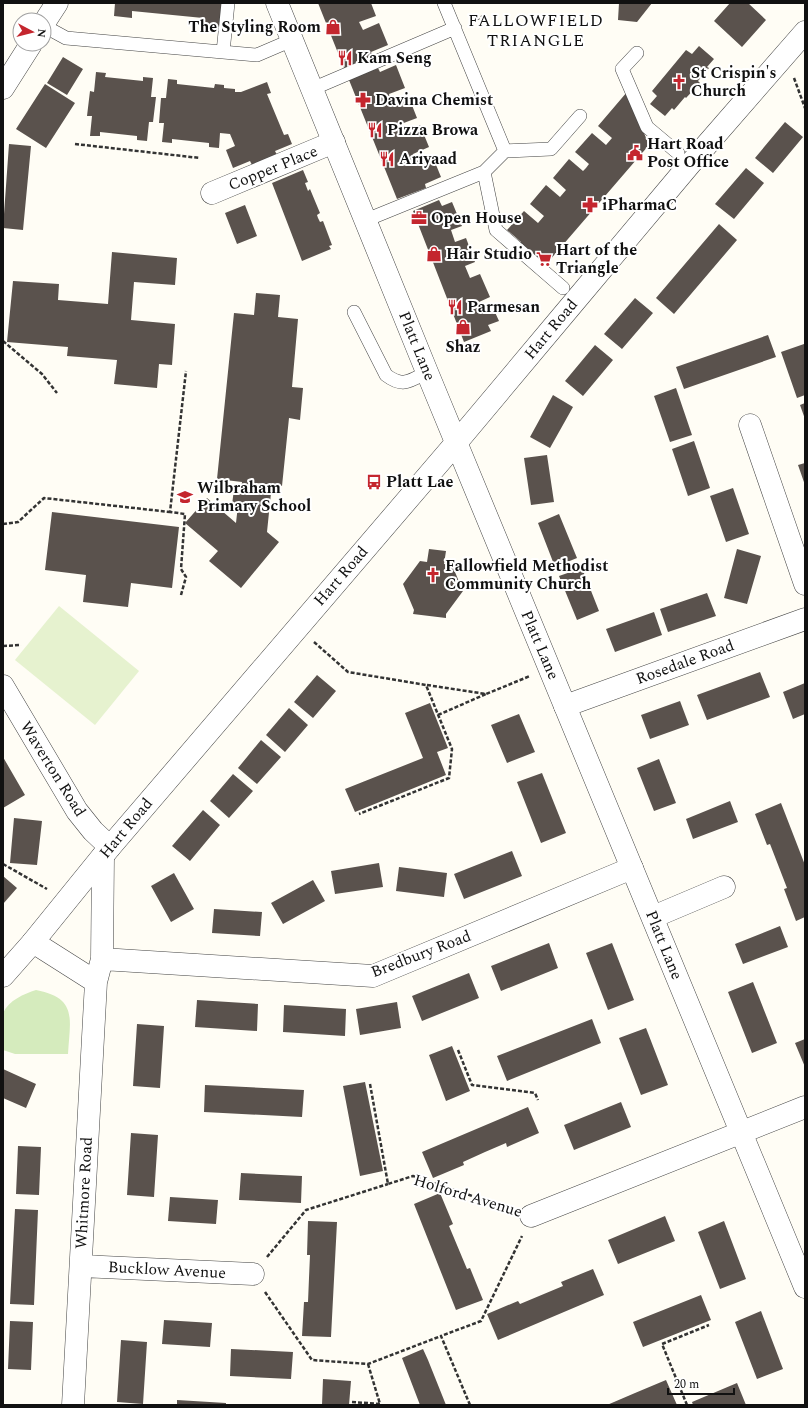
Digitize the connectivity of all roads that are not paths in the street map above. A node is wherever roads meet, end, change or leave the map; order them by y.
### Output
1 (57, 3) edge
2 (228, 3) edge
3 (277, 3) edge
4 (444, 3) edge
5 (51, 12) edge
6 (455, 28) junction
7 (52, 29) edge
8 (805, 32) edge
9 (292, 40) junction
10 (25, 52) edge
11 (222, 52) junction
12 (637, 53) dead end
13 (3, 88) edge
14 (312, 89) junction
15 (580, 116) dead end
16 (334, 142) junction
17 (505, 151) junction
18 (678, 153) dead end
19 (484, 172) junction
20 (212, 193) dead end
21 (366, 220) junction
22 (563, 288) dead end
23 (354, 312) dead end
24 (427, 372) junction
25 (750, 425) dead end
26 (456, 443) junction
27 (805, 584) edge
28 (805, 619) edge
29 (3, 686) edge
30 (565, 706) junction
31 (106, 851) junction
32 (632, 868) junction
33 (724, 886) dead end
34 (653, 917) junction
35 (33, 942) junction
36 (102, 959) junction
37 (3, 976) edge
38 (96, 982) junction
39 (805, 1107) edge
40 (741, 1132) junction
41 (531, 1216) road end
42 (80, 1266) junction
43 (253, 1274) road end
44 (805, 1287) edge
45 (73, 1405) edge

1 - 5 street
2 - 11 lane
3 - 9 street, Platt Lane
4 - 6 lane
6 - 14 lane
6 - 17 lane
7 - 11 lane
8 - 26 street, Hart Road
9 - 11 lane
9 - 14 street, Platt Lane
10 - 13 street
12 - 18 lane
14 - 16 street, Platt Lane
15 - 17 lane
16 - 20 street, Copper Place
16 - 21 street, Platt Lane
17 - 19 lane
19 - 21 lane
19 - 22 lane
21 - 24 street, Platt Lane
23 - 24 lane
24 - 26 street, Platt Lane
25 - 27 street
26 - 30 street, Platt Lane
26 - 31 street, Hart Road
28 - 30 street, Rosedale Road
29 - 31 street, Waverton Road
30 - 32 street, Platt Lane
31 - 35 street, Hart Road
31 - 36 street, Whitmore Road
32 - 34 street, Platt Lane
32 - 36 street, Bredbury Road
33 - 34 street
34 - 40 street, Platt Lane
35 - 37 street, Hart Road
35 - 38 street
36 - 38 street, Whitmore Road
38 - 42 street, Whitmore Road
39 - 40 street, Holford Avenue
40 - 41 street, Holford Avenue
40 - 44 street, Platt Lane
42 - 43 street, Bucklow Avenue
42 - 45 street, Whitmore Road

